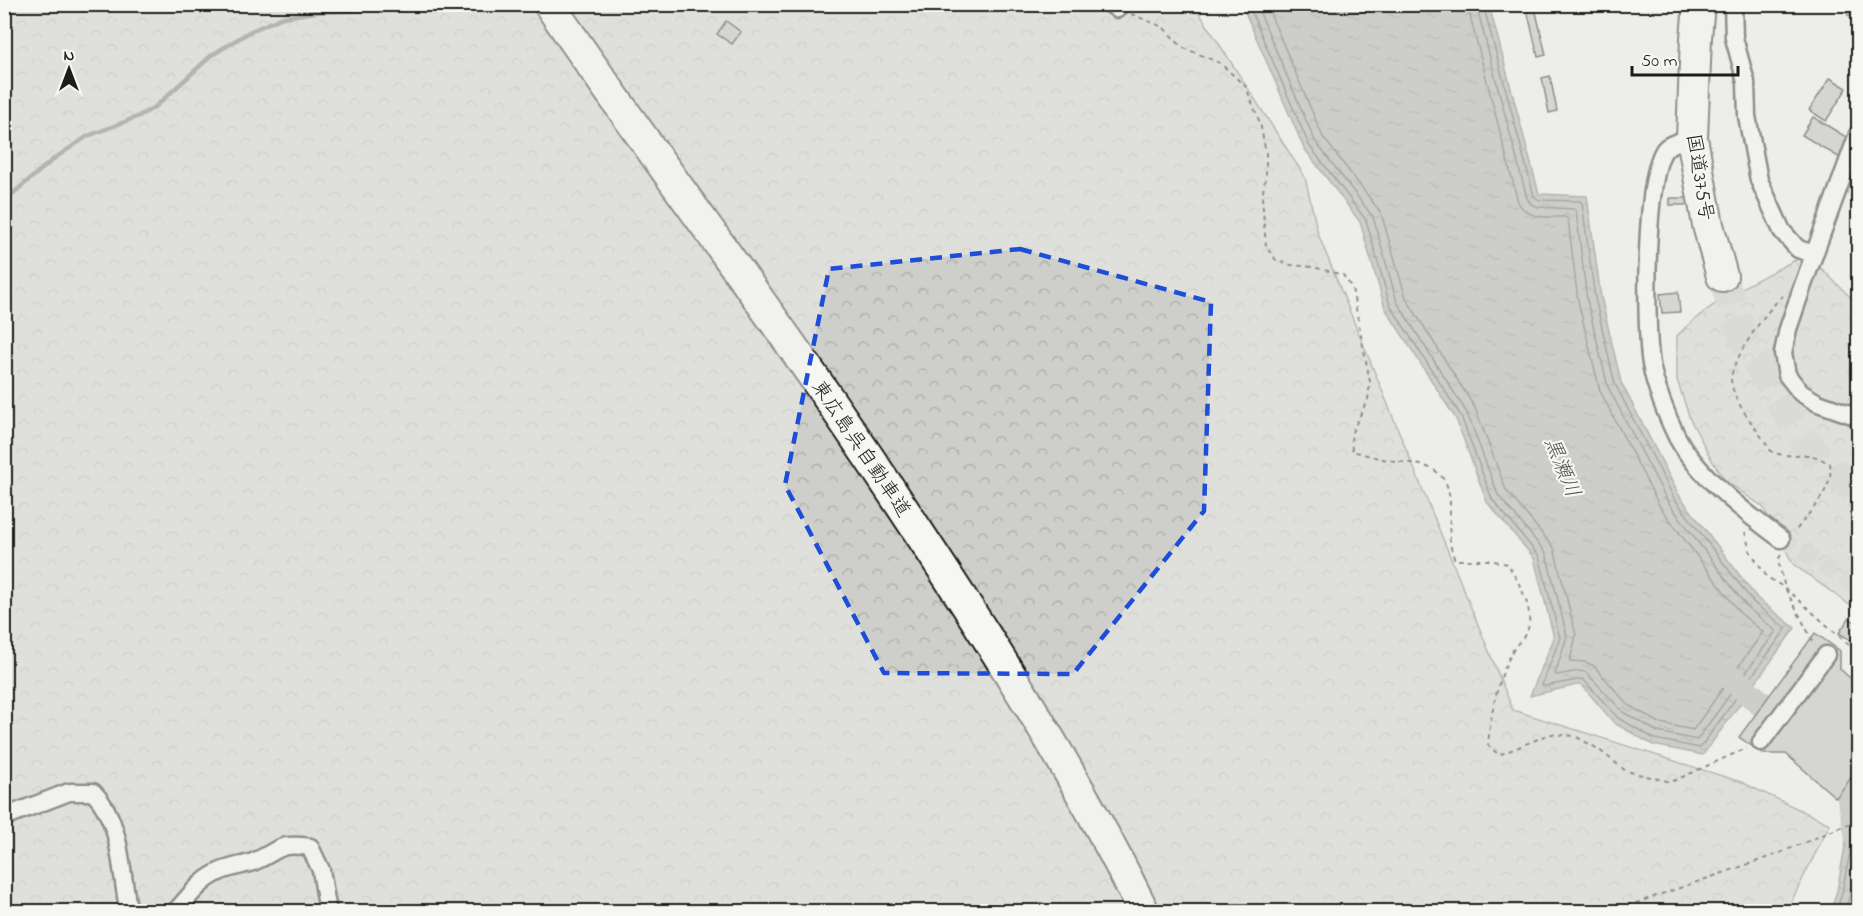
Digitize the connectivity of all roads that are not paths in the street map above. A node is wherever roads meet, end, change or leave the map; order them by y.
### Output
1 (549, 4) edge
2 (1699, 4) edge
3 (1733, 4) edge
4 (1858, 134) edge
5 (1692, 138) junction
6 (1814, 254) junction
7 (1722, 276) tunnel mouth
8 (1858, 417) edge
9 (1786, 542) tunnel mouth
10 (1820, 649) road end
11 (1761, 742) road end
12 (4, 817) edge
13 (129, 912) edge
14 (176, 912) edge
15 (328, 912) edge
16 (1144, 912) edge

1 - 16 highway, 東広島呉自動車道
2 - 5 highway, 国道375号
3 - 6 street
4 - 6 street
5 - 7 highway, 国道375号
5 - 9 street
6 - 8 street
10 - 11 street
12 - 13 street
14 - 15 street

